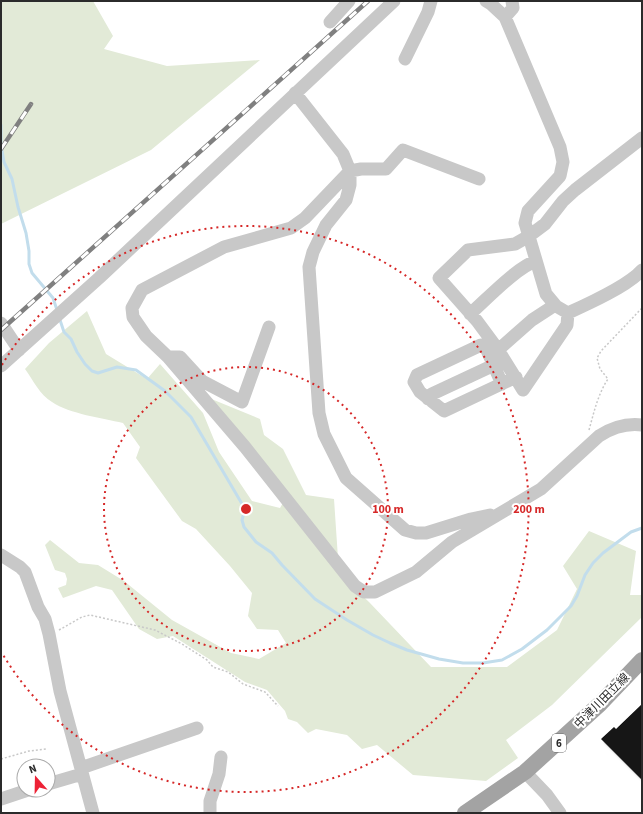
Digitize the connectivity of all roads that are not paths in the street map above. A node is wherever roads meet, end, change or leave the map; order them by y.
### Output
1 (349, 1) edge
2 (394, 1) edge
3 (431, 1) edge
4 (486, 1) edge
5 (512, 1) edge
6 (505, 16) junction
7 (330, 22) dead end
8 (405, 59) dead end
9 (295, 93) junction
10 (642, 138) edge
11 (350, 171) junction
12 (479, 179) dead end
13 (529, 236) junction
14 (536, 261) junction
15 (642, 270) edge
16 (555, 305) junction
17 (568, 313) junction
18 (470, 314) junction
19 (1, 323) edge
20 (269, 327) dead end
21 (23, 347) junction
22 (498, 350) junction
23 (168, 357) junction
24 (494, 365) junction
25 (1, 366) edge
26 (516, 377) junction
27 (502, 384) junction
28 (428, 399) junction
29 (642, 425) edge
30 (502, 512) junction
31 (1, 555) edge
32 (642, 660) edge
33 (197, 728) dead end
34 (221, 757) dead end
35 (82, 771) junction
36 (525, 772) junction
37 (56, 781) edge
38 (16, 794) edge
39 (1, 799) edge
40 (93, 813) edge
41 (212, 813) edge
42 (465, 813) edge
43 (560, 813) edge

1 - 7 street
2 - 9 street
3 - 8 street
4 - 6 street
5 - 6 street
6 - 13 street
9 - 11 street
9 - 21 street
10 - 13 street
11 - 12 street
11 - 23 street
11 - 30 street
13 - 14 street
13 - 18 street
14 - 16 street
14 - 18 street
15 - 17 street
16 - 17 street
16 - 22 street
17 - 26 street
18 - 22 street
19 - 21 street
20 - 23 street
21 - 25 street
22 - 26 street
23 - 30 street
24 - 27 street
24 - 28 street
24 - 28 street
26 - 27 street
27 - 28 street
29 - 30 street
31 - 35 street
32 - 36 main road, 中津川田立線 / 6
33 - 35 street
34 - 41 street
35 - 37 street
35 - 40 street
36 - 42 main road, 中津川田立線 / 6
36 - 43 street
38 - 39 street

